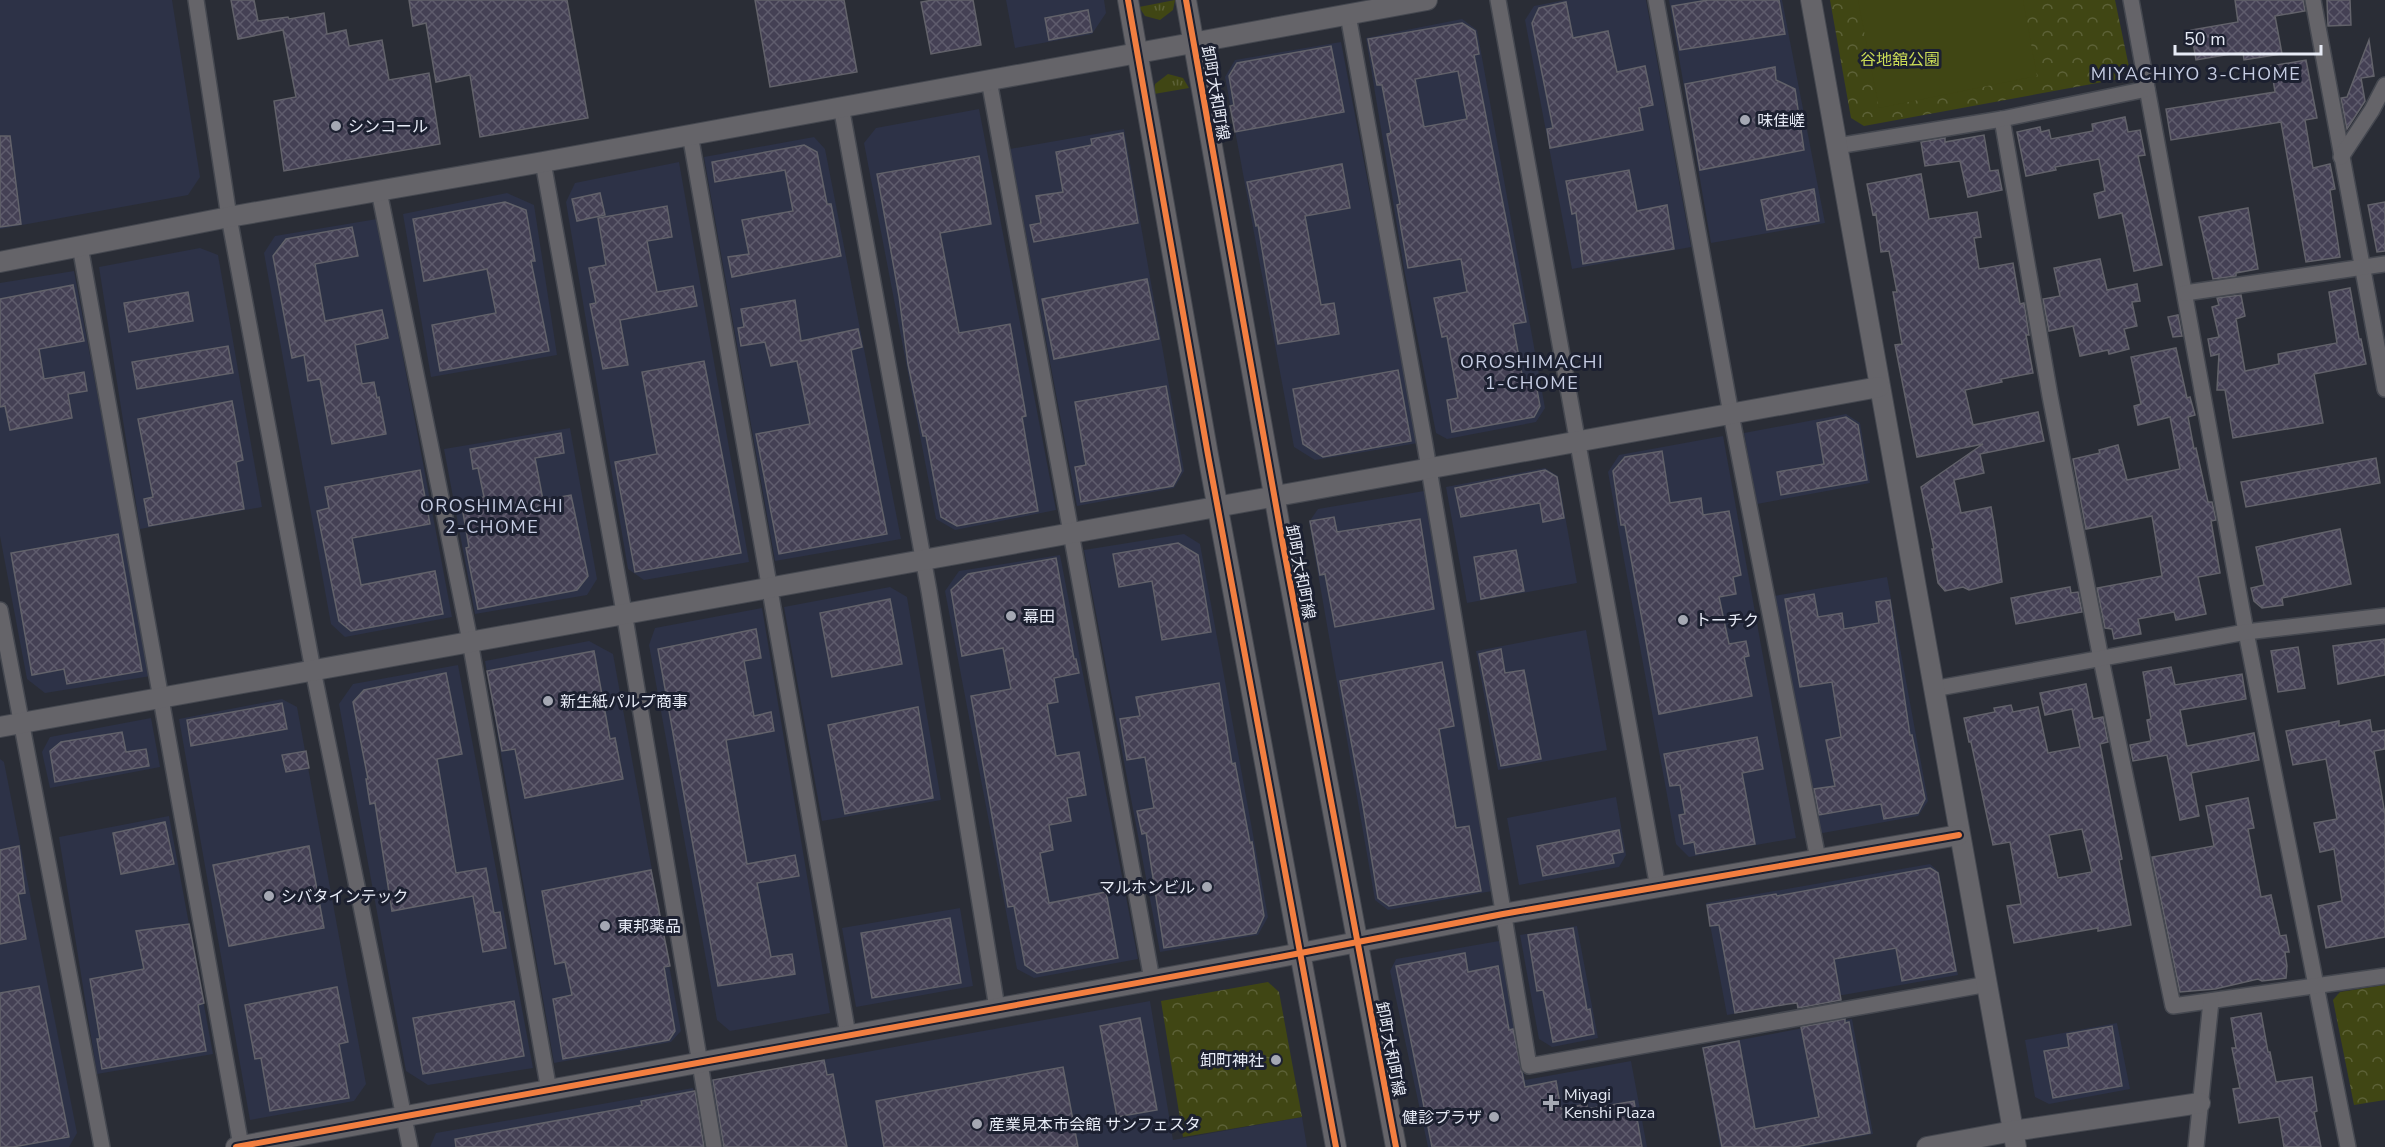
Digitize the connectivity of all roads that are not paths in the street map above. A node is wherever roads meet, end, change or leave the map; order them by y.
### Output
1 (196, 0) edge
2 (1128, 0) edge
3 (1186, 0) edge
4 (1427, 0) edge
5 (1498, 0) edge
6 (1656, 0) edge
7 (1811, 0) edge
8 (2131, 0) edge
9 (2313, 0) edge
10 (1348, 15) junction
11 (1193, 43) junction
12 (1138, 53) junction
13 (989, 80) junction
14 (2385, 85) edge
15 (2147, 89) junction
16 (841, 106) junction
17 (2002, 119) junction
18 (690, 134) junction
19 (1837, 146) junction
20 (2341, 157) junction
21 (543, 162) junction
22 (379, 191) junction
23 (229, 217) junction
24 (80, 246) junction
25 (0, 262) edge
26 (2385, 264) edge
27 (2361, 266) junction
28 (2185, 293) junction
29 (1879, 387) junction
30 (2385, 389) edge
31 (1731, 414) junction
32 (1578, 441) junction
33 (1429, 468) junction
34 (1274, 496) junction
35 (1218, 506) junction
36 (1071, 533) junction
37 (924, 560) junction
38 (769, 587) junction
39 (0, 610) edge
40 (624, 612) junction
41 (2385, 616) edge
42 (2246, 632) junction
43 (470, 641) junction
44 (2100, 659) junction
45 (313, 670) junction
46 (1933, 689) junction
47 (162, 697) junction
48 (20, 723) junction
49 (0, 727) edge
50 (1959, 835) junction
51 (1818, 859) junction
52 (1658, 888) junction
53 (1503, 914) junction
54 (1358, 943) junction
55 (1300, 953) junction
56 (2385, 976) edge
57 (1152, 980) junction
58 (1988, 984) junction
59 (2315, 985) junction
60 (2211, 1001) junction
61 (997, 1008) junction
62 (848, 1035) junction
63 (699, 1064) junction
64 (549, 1091) junction
65 (2200, 1102) junction
66 (405, 1116) junction
67 (2015, 1139) edge
68 (102, 1147) edge
69 (239, 1147) edge
70 (410, 1147) edge
71 (714, 1147) edge
72 (1336, 1147) edge
73 (1396, 1147) edge
74 (1927, 1147) edge
75 (2196, 1147) edge
76 (2348, 1147) edge

1 - 23 street
2 - 12 street
3 - 11 street, 卸町大和町線
4 - 10 street
5 - 32 street
6 - 31 street
7 - 19 street
8 - 15 street
9 - 20 street
10 - 11 street
10 - 33 street
11 - 12 street
11 - 34 street, 卸町大和町線
12 - 13 street
12 - 35 street
13 - 16 street
13 - 36 street
14 - 20 street
15 - 17 street
15 - 28 street
16 - 18 street
16 - 37 street
17 - 19 street
17 - 44 street
18 - 21 street
18 - 38 street
19 - 29 street
20 - 27 street
21 - 22 street
21 - 40 street
22 - 23 street
22 - 43 street
23 - 24 street
23 - 45 street
24 - 25 street
24 - 47 street
26 - 27 street
27 - 28 street
27 - 30 street
28 - 42 street
29 - 31 street
29 - 46 street
31 - 32 street
31 - 51 street
32 - 33 street
32 - 52 street
33 - 34 street
33 - 53 street
34 - 35 street
34 - 54 street, 卸町大和町線
35 - 36 street
35 - 55 street
36 - 37 street
36 - 57 street
37 - 38 street
37 - 61 street
38 - 40 street
38 - 62 street
39 - 48 street
40 - 43 street
40 - 63 street
41 - 42 street
42 - 44 street
42 - 59 street
43 - 45 street
43 - 64 street
44 - 46 street
44 - 60 street
45 - 47 street
45 - 66 street
46 - 50 street
47 - 48 street
47 - 69 street
48 - 49 street
48 - 68 street
50 - 51 street
50 - 58 street
51 - 52 street
52 - 53 street
53 - 54 street
53 - 58 street
54 - 55 street
54 - 73 street, 卸町大和町線
55 - 57 street
55 - 72 street
56 - 59 street
57 - 61 street
58 - 67 street
59 - 60 street
59 - 76 street
60 - 65 street
61 - 62 street
62 - 63 street
63 - 64 street
63 - 71 street
64 - 66 street
65 - 67 street
65 - 75 street
66 - 69 street
66 - 70 street
67 - 74 street

